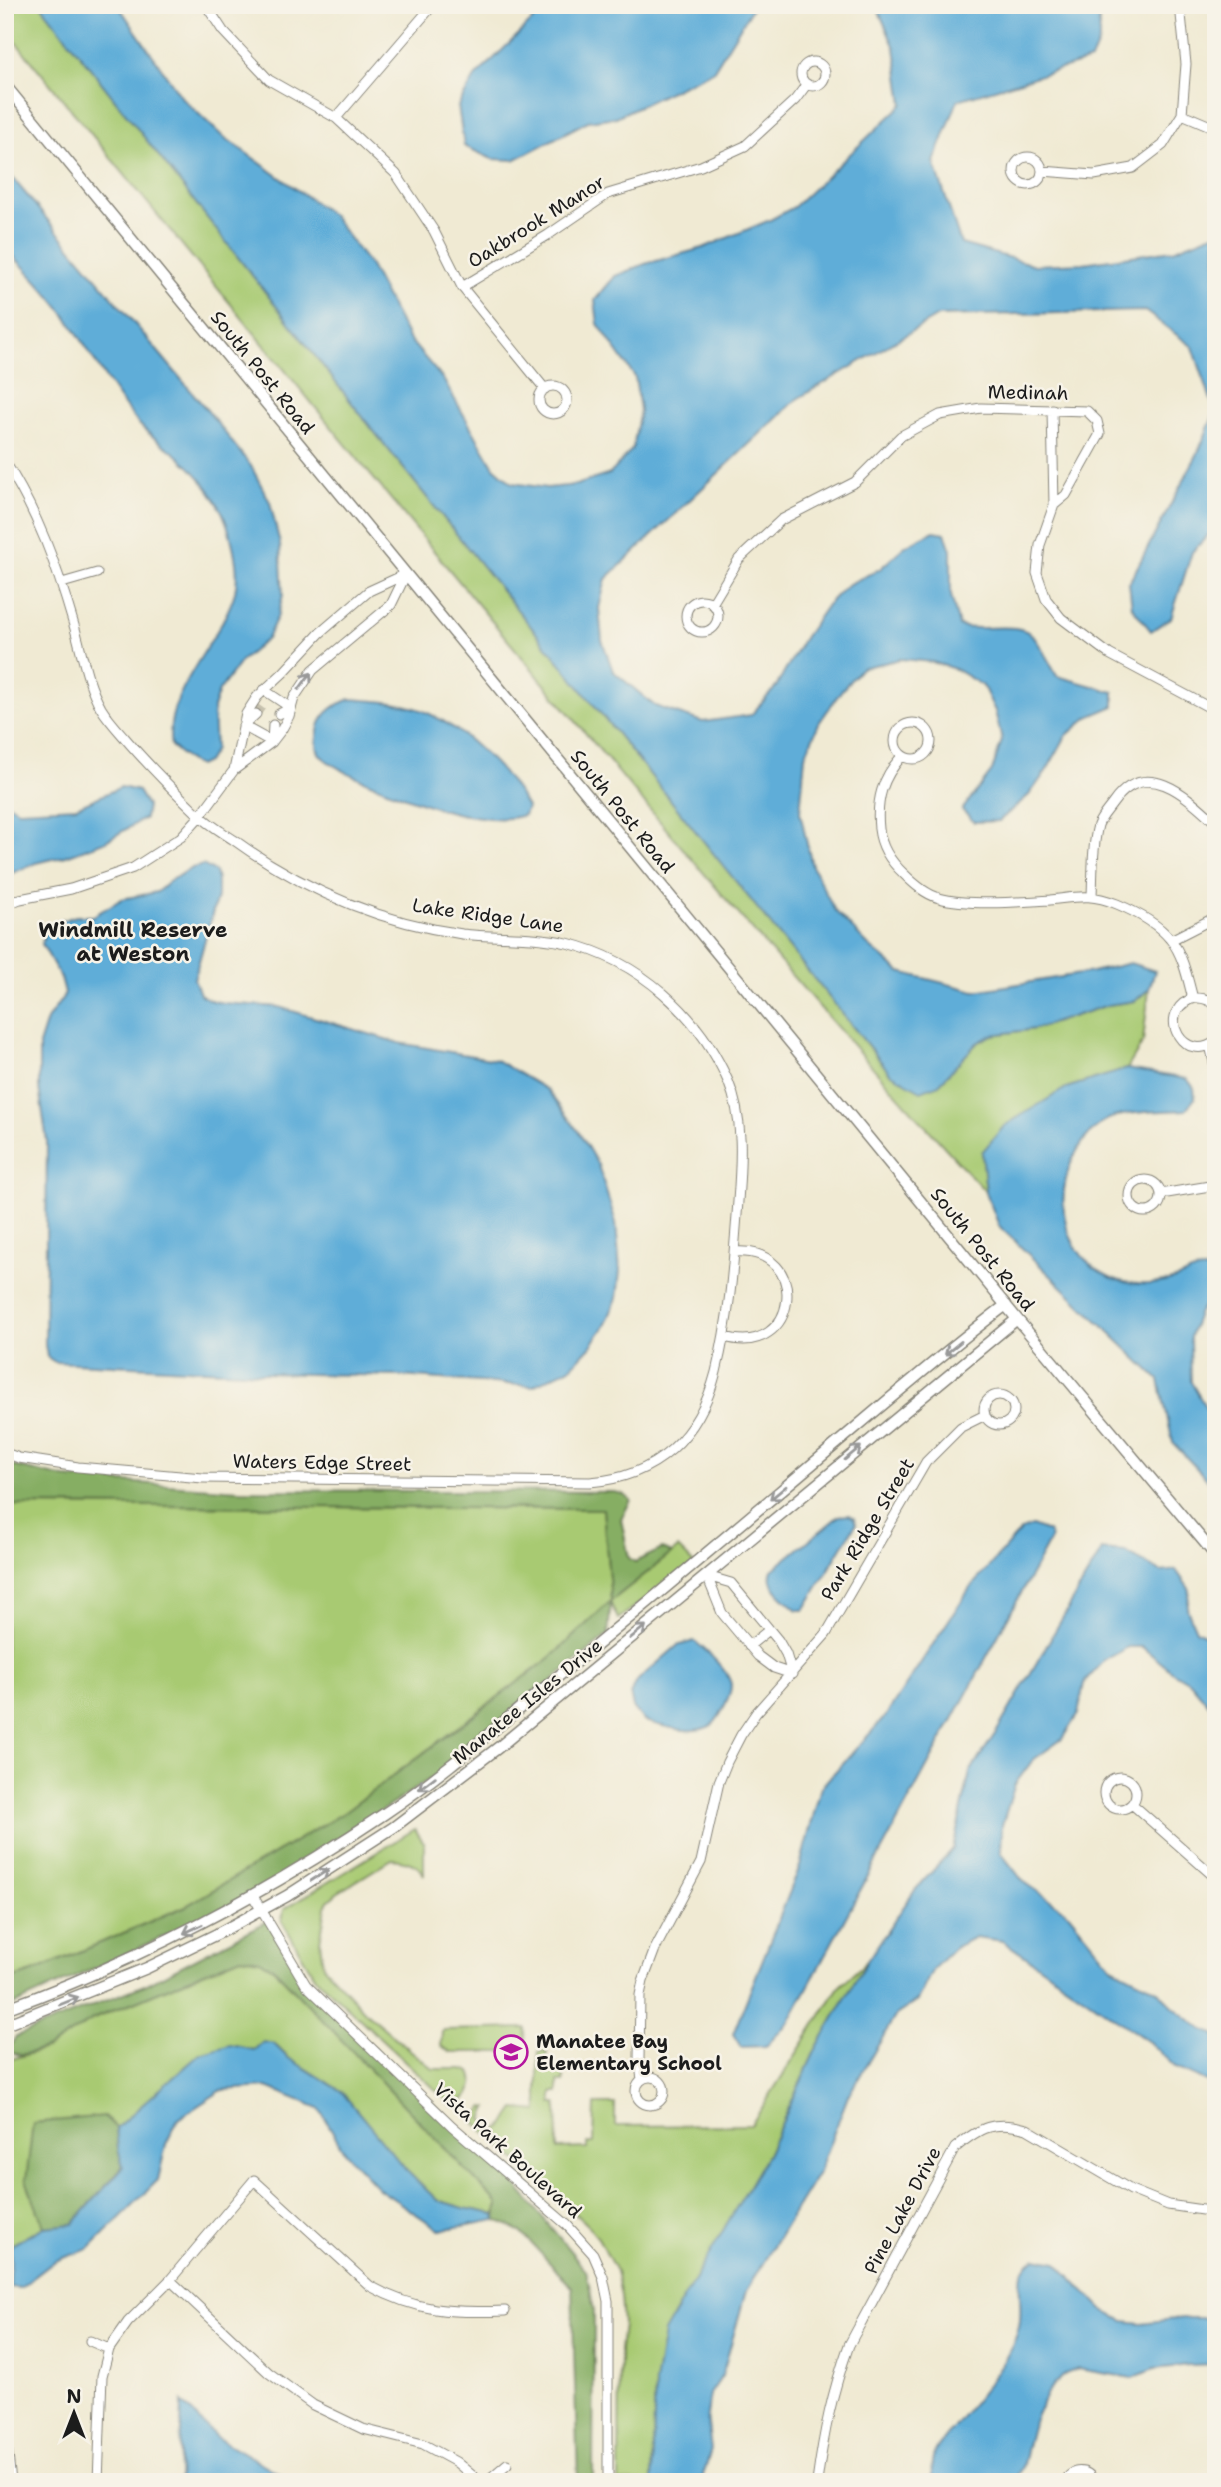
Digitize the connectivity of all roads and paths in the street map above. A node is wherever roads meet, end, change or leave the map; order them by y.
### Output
1 (205, 5) edge
2 (432, 5) edge
3 (1180, 5) edge
4 (807, 84) dead end
5 (5, 85) edge
6 (1182, 114) junction
7 (336, 118) junction
8 (1215, 127) edge
9 (1216, 136) edge
10 (1042, 171) dead end
11 (462, 287) junction
12 (545, 389) dead end
13 (1052, 410) junction
14 (5, 463) edge
15 (1054, 505) junction
16 (97, 573) dead end
17 (406, 573) junction
18 (62, 583) junction
19 (712, 604) dead end
20 (264, 690) junction
21 (263, 704) tunnel mouth
22 (291, 708) junction
23 (1216, 711) edge
24 (279, 714) dead end
25 (256, 715) tunnel mouth
26 (273, 725) dead end
27 (243, 726) junction
28 (272, 742) junction
29 (902, 756) junction
30 (234, 770) junction
31 (200, 816) junction
32 (1216, 823) edge
33 (1092, 896) junction
34 (5, 905) edge
35 (1216, 917) edge
36 (1171, 940) junction
37 (1193, 999) junction
38 (1216, 1005) edge
39 (1213, 1043) edge
40 (1216, 1071) edge
41 (1216, 1185) edge
42 (1161, 1194) dead end
43 (734, 1252) junction
44 (1006, 1305) junction
45 (1017, 1318) junction
46 (725, 1337) junction
47 (985, 1415) dead end
48 (5, 1452) edge
49 (639, 1472) joint
50 (1216, 1556) edge
51 (694, 1564) junction
52 (707, 1576) junction
53 (769, 1630) junction
54 (749, 1646) junction
55 (792, 1674) junction
56 (499, 1725) junction
57 (510, 1738) junction
58 (1132, 1804) dead end
59 (1216, 1878) edge
60 (253, 1896) junction
61 (261, 1910) junction
62 (5, 2009) edge
63 (5, 2025) edge
64 (642, 2080) dead end
65 (1216, 2212) edge
66 (170, 2280) junction
67 (505, 2311) dead end
68 (90, 2341) dead end
69 (109, 2349) junction
70 (5, 2427) edge
71 (507, 2464) dead end
72 (11, 2482) edge
73 (97, 2482) edge
74 (480, 2482) edge
75 (486, 2482) edge
76 (608, 2482) edge
77 (817, 2482) edge
78 (1065, 2482) edge
79 (1095, 2482) edge

1 - 7 street
2 - 7 street
3 - 6 street
4 - 11 street, Oakbrook Manor
5 - 17 street, South Post Road
6 - 8 street
6 - 10 street
7 - 11 street
8 - 9 street
11 - 12 street
13 - 15 street
13 - 15 street, Medinah
13 - 19 street, Medinah
14 - 18 street, Lake Ridge Lane
15 - 23 street, Medinah
16 - 18 street
17 - 20 street
22 -> 17 street
17 - 44 street, South Post Road
18 - 31 street, Lake Ridge Lane
20 - 21 street
20 - 22 street
20 - 27 street
22 - 24 street
22 - 28 street
25 - 27 street
26 - 28 street
27 - 28 street
27 - 30 street
28 - 30 street
29 - 29 street
29 - 33 street
30 - 31 street
31 - 34 street
31 - 43 street, Lake Ridge Lane
32 - 33 street
33 - 36 street
35 - 36 street
36 - 37 street
37 - 38 street
37 - 39 street
39 - 40 street
41 - 42 street
43 - 46 street, Lake Ridge Lane
43 - 46 street
44 - 45 street, South Post Road
44 -> 51 street, Manatee Isles Drive
45 - 50 street, South Post Road
52 -> 45 street, Manatee Isles Drive
46 - 49 street, Lake Ridge Lane
47 - 55 street, Park Ridge Street
48 - 49 street, Waters Edge Street
51 - 52 street
51 - 56 street, Manatee Isles Drive
52 - 53 street
52 - 54 street
57 -> 52 street, Manatee Isles Drive
53 - 54 street
53 - 55 street
54 - 55 street
55 - 64 street, Park Ridge Street
56 - 57 street
56 -> 60 street, Manatee Isles Drive
61 -> 57 street, Manatee Isles Drive
58 - 59 street
60 - 61 street, Vista Park Boulevard
60 -> 62 street, Manatee Isles Drive
63 -> 61 street, Manatee Isles Drive
61 - 76 street, Vista Park Boulevard
65 - 77 street, Pine Lake Drive
66 - 67 street
66 - 69 street
66 - 74 street
68 - 69 street
69 - 73 street
70 - 72 street
71 - 75 street
78 - 79 street

